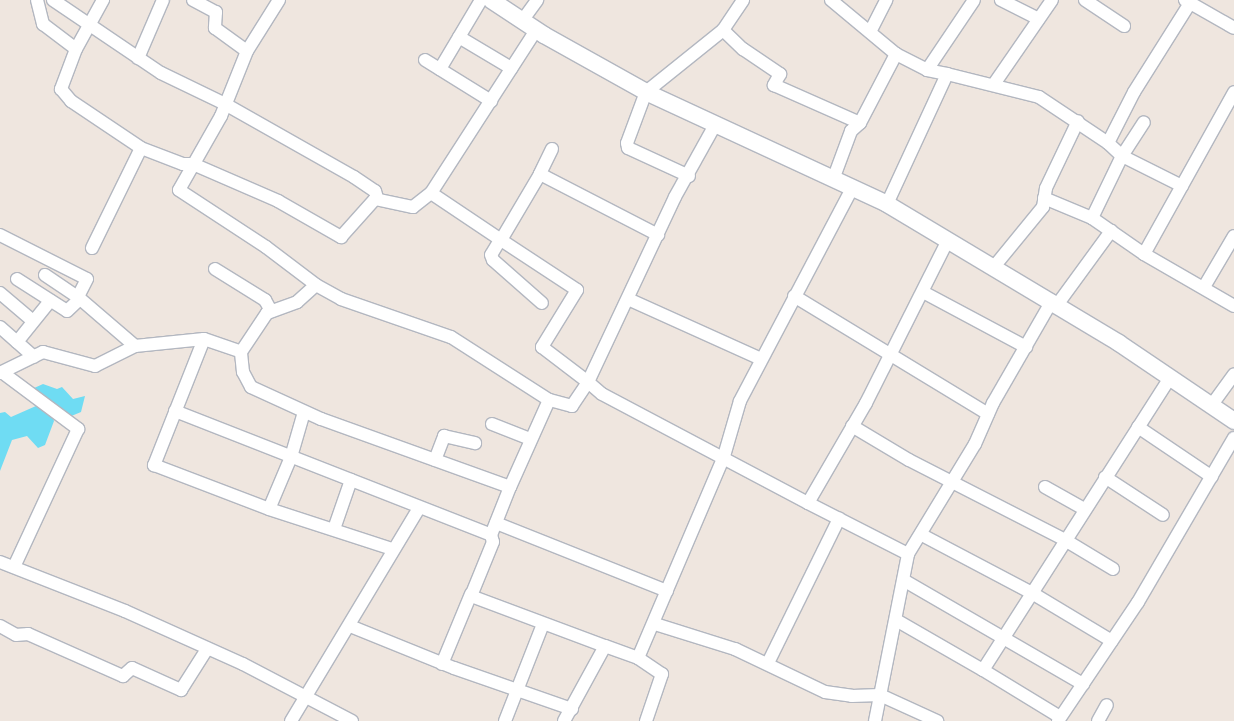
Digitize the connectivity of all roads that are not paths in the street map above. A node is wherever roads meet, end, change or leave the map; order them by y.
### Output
1 (37, 0) edge
2 (53, 0) edge
3 (103, 0) edge
4 (163, 0) edge
5 (193, 0) edge
6 (279, 0) edge
7 (481, 0) edge
8 (491, 0) edge
9 (537, 0) edge
10 (743, 0) edge
11 (886, 0) edge
12 (974, 0) edge
13 (1001, 0) edge
14 (1052, 0) edge
15 (1085, 0) edge
16 (829, 1) edge
17 (1188, 1) edge
18 (1039, 19) junction
19 (522, 21) junction
20 (90, 26) junction
21 (1124, 26) dead end
22 (1234, 28) edge
23 (536, 30) junction
24 (723, 30) junction
25 (871, 30) junction
26 (459, 37) junction
27 (76, 49) junction
28 (247, 51) junction
29 (896, 54) junction
30 (138, 58) junction
31 (425, 60) dead end
32 (511, 68) junction
33 (440, 69) junction
34 (927, 70) junction
35 (947, 74) junction
36 (994, 84) junction
37 (646, 92) junction
38 (1234, 92) edge
39 (491, 101) junction
40 (225, 104) junction
41 (1078, 121) junction
42 (1144, 122) dead end
43 (860, 123) junction
44 (715, 125) junction
45 (1108, 143) junction
46 (141, 148) junction
47 (552, 149) dead end
48 (1122, 156) junction
49 (193, 164) junction
50 (540, 174) junction
51 (688, 176) junction
52 (834, 177) junction
53 (1182, 186) junction
54 (852, 189) junction
55 (431, 193) junction
56 (377, 198) junction
57 (1044, 198) junction
58 (887, 204) junction
59 (1092, 218) junction
60 (1111, 231) junction
61 (0, 235) edge
62 (658, 235) junction
63 (1234, 236) edge
64 (500, 240) junction
65 (947, 242) junction
66 (92, 248) dead end
67 (1144, 254) junction
68 (993, 268) junction
69 (215, 269) dead end
70 (45, 275) dead end
71 (18, 279) dead end
72 (316, 285) junction
73 (1204, 286) junction
74 (923, 292) junction
75 (0, 293) edge
76 (794, 296) junction
77 (79, 298) junction
78 (628, 299) junction
79 (50, 301) junction
80 (542, 303) dead end
81 (1054, 303) junction
82 (1234, 306) edge
83 (271, 311) junction
84 (33, 321) junction
85 (0, 327) edge
86 (204, 339) junction
87 (17, 342) junction
88 (135, 346) junction
89 (1026, 347) junction
90 (241, 352) junction
91 (890, 356) junction
92 (34, 357) junction
93 (761, 359) junction
94 (2, 373) edge
95 (1234, 374) edge
96 (1170, 378) junction
97 (588, 382) junction
98 (549, 400) junction
99 (1211, 406) junction
100 (175, 411) junction
101 (304, 412) junction
102 (988, 414) junction
103 (1234, 421) edge
104 (492, 424) dead end
105 (852, 426) junction
106 (1138, 427) junction
107 (1234, 438) edge
108 (530, 439) junction
109 (475, 443) dead end
110 (724, 456) junction
111 (291, 457) junction
112 (435, 460) junction
113 (1105, 476) junction
114 (1212, 477) junction
115 (351, 480) junction
116 (952, 481) junction
117 (510, 487) junction
118 (1045, 487) dead end
119 (808, 503) junction
120 (419, 508) junction
121 (269, 509) junction
122 (1084, 509) junction
123 (1163, 515) dead end
124 (840, 520) junction
125 (334, 529) junction
126 (493, 529) junction
127 (922, 535) junction
128 (1065, 540) junction
129 (392, 549) junction
130 (908, 554) junction
131 (0, 562) edge
132 (14, 567) junction
133 (1113, 569) dead end
134 (905, 581) junction
135 (668, 591) junction
136 (1032, 593) junction
137 (471, 594) junction
138 (896, 620) junction
139 (543, 624) junction
140 (655, 624) junction
141 (0, 626) edge
142 (350, 626) junction
143 (1003, 638) junction
144 (1112, 641) junction
145 (604, 646) junction
146 (207, 649) junction
147 (638, 658) junction
148 (768, 663) junction
149 (442, 664) junction
150 (983, 670) junction
151 (1083, 684) junction
152 (519, 689) junction
153 (880, 695) junction
154 (308, 698) junction
155 (1107, 705) dead end
156 (572, 709) junction
157 (1059, 719) edge
158 (291, 721) edge
159 (352, 721) edge
160 (506, 721) edge
161 (564, 721) edge
162 (646, 721) edge
163 (875, 721) edge
164 (937, 721) edge
165 (1098, 721) edge

1 - 27 street
2 - 20 street
3 - 20 street
4 - 30 street
5 - 28 street
6 - 28 street
7 - 26 street
8 - 19 street
9 - 19 street
10 - 24 street
11 - 25 street
12 - 34 street
13 - 18 street
14 - 18 street
15 - 21 street
16 - 25 street
17 - 22 street
17 - 45 street
18 - 36 street
19 - 23 street
20 - 27 street
20 - 30 street
23 - 32 street
23 - 37 street
24 - 37 street
24 - 43 street
25 - 29 street
26 - 32 street
26 - 33 street
27 - 46 street
28 - 40 street
29 - 34 street
29 - 43 street
30 - 40 street
31 - 33 street
32 - 39 street
33 - 39 street
34 - 35 street
35 - 36 street
35 - 58 street
36 - 41 street
37 - 44 street
37 - 51 street
38 - 53 street
39 - 55 street
40 - 49 street
40 - 56 street
41 - 45 street
41 - 57 street
42 - 48 street
43 - 52 street
44 - 51 street
44 - 52 street
45 - 48 street
46 - 49 street
46 - 66 street
47 - 50 street
48 - 53 street
48 - 59 street
49 - 56 street
49 - 72 street
50 - 62 street
50 - 64 street
51 - 62 street
52 - 54 street
53 - 67 street
54 - 58 street
54 - 76 street
55 - 56 street
55 - 64 street
57 - 59 street
57 - 68 street
58 - 65 street
59 - 60 street
60 - 67 street
60 - 81 street
61 - 77 street
62 - 78 street
63 - 73 street
64 - 80 street
64 - 97 street
65 - 68 street
65 - 74 street
67 - 73 street
68 - 81 street
69 - 83 street
70 - 77 street
71 - 79 street
72 - 83 street
72 - 98 street
73 - 82 street
74 - 89 street
74 - 91 street
75 - 84 street
76 - 91 street
76 - 93 street
77 - 79 street
77 - 88 street
78 - 93 street
78 - 97 street
79 - 84 street
81 - 89 street
81 - 96 street
83 - 90 street
84 - 87 street
85 - 87 street
86 - 88 street
86 - 90 street
86 - 100 street
87 - 92 street
88 - 92 street
89 - 102 street
90 - 101 street
91 - 102 street
91 - 105 street
92 - 94 street
93 - 110 street
94 - 132 street
95 - 99 street
96 - 99 street
96 - 106 street
97 - 98 street
97 - 110 street
98 - 108 street
99 - 103 street
100 - 111 street
100 - 121 street
101 - 111 street
101 - 112 street
102 - 116 street
104 - 108 street
105 - 116 street
105 - 119 street
106 - 113 street
106 - 114 street
107 - 114 street
108 - 117 street
109 - 112 street
110 - 119 street
110 - 135 street
111 - 115 street
111 - 121 street
112 - 117 street
113 - 122 street
113 - 123 street
114 - 144 street
115 - 120 street
115 - 125 street
116 - 127 street
116 - 128 street
117 - 126 street
118 - 122 street
119 - 124 street
120 - 126 street
120 - 129 street
121 - 125 street
122 - 128 street
124 - 130 street
124 - 148 street
125 - 129 street
126 - 135 street
126 - 137 street
127 - 130 street
127 - 136 street
128 - 133 street
128 - 136 street
129 - 142 street
130 - 134 street
131 - 132 street
132 - 146 street
134 - 138 street
134 - 143 street
135 - 140 street
136 - 143 street
136 - 144 street
137 - 139 street
137 - 149 street
138 - 150 street
138 - 153 street
139 - 145 street
139 - 152 street
140 - 147 street
140 - 148 street
141 - 146 street
142 - 149 street
142 - 154 street
143 - 150 street
143 - 151 street
144 - 151 street
145 - 147 street
145 - 156 street
146 - 154 street
147 - 162 street
148 - 153 street
149 - 152 street
150 - 157 street
151 - 157 street
152 - 156 street
152 - 160 street
153 - 163 street
153 - 164 street
154 - 158 street
154 - 159 street
155 - 165 street
156 - 161 street

